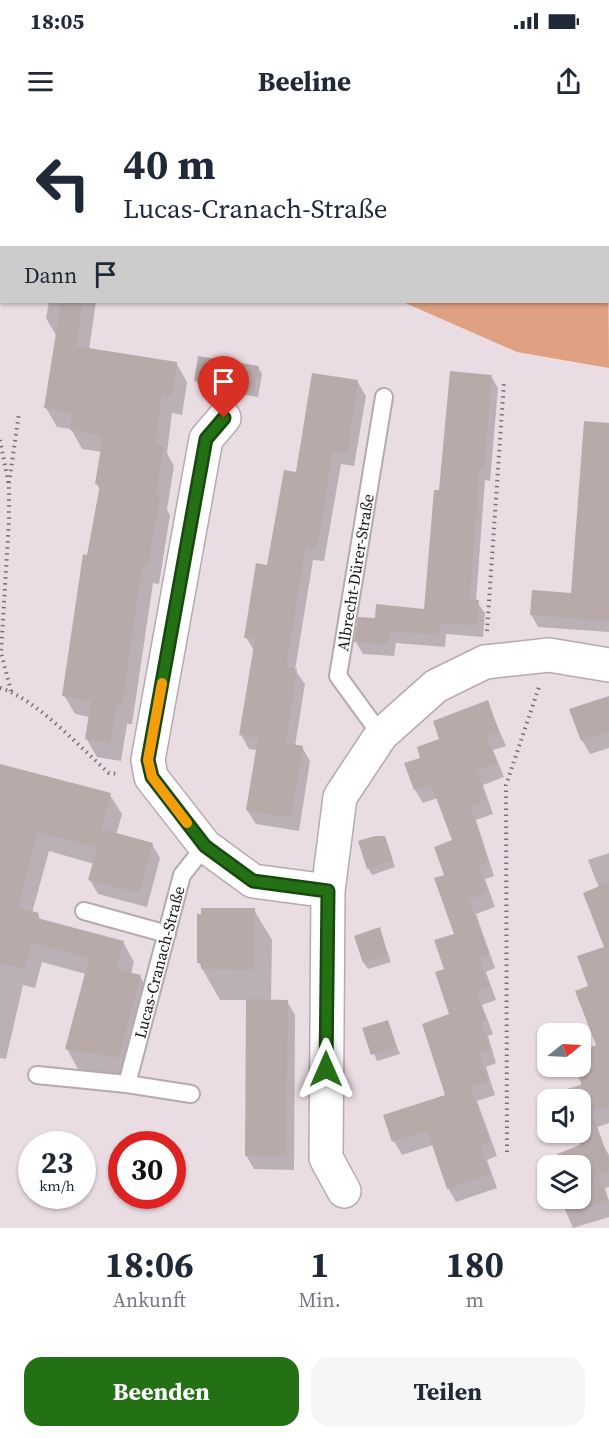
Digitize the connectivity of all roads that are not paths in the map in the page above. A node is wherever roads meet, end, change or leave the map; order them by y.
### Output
1 (384, 397) dead end
2 (224, 418) dead end
3 (609, 665) edge
4 (381, 735) junction
5 (205, 846) junction
6 (328, 891) junction
7 (84, 911) dead end
8 (167, 934) junction
9 (37, 1075) dead end
10 (127, 1084) junction
11 (191, 1094) dead end
12 (344, 1191) dead end

1 - 4 lane, Albrecht-Dürer-Straße
2 - 5 street
3 - 4 street
4 - 6 street
5 - 6 street
5 - 8 lane, Lucas-Cranach-Straße
6 - 12 street
7 - 8 lane
8 - 10 lane, Lucas-Cranach-Straße
9 - 10 lane
10 - 11 lane

